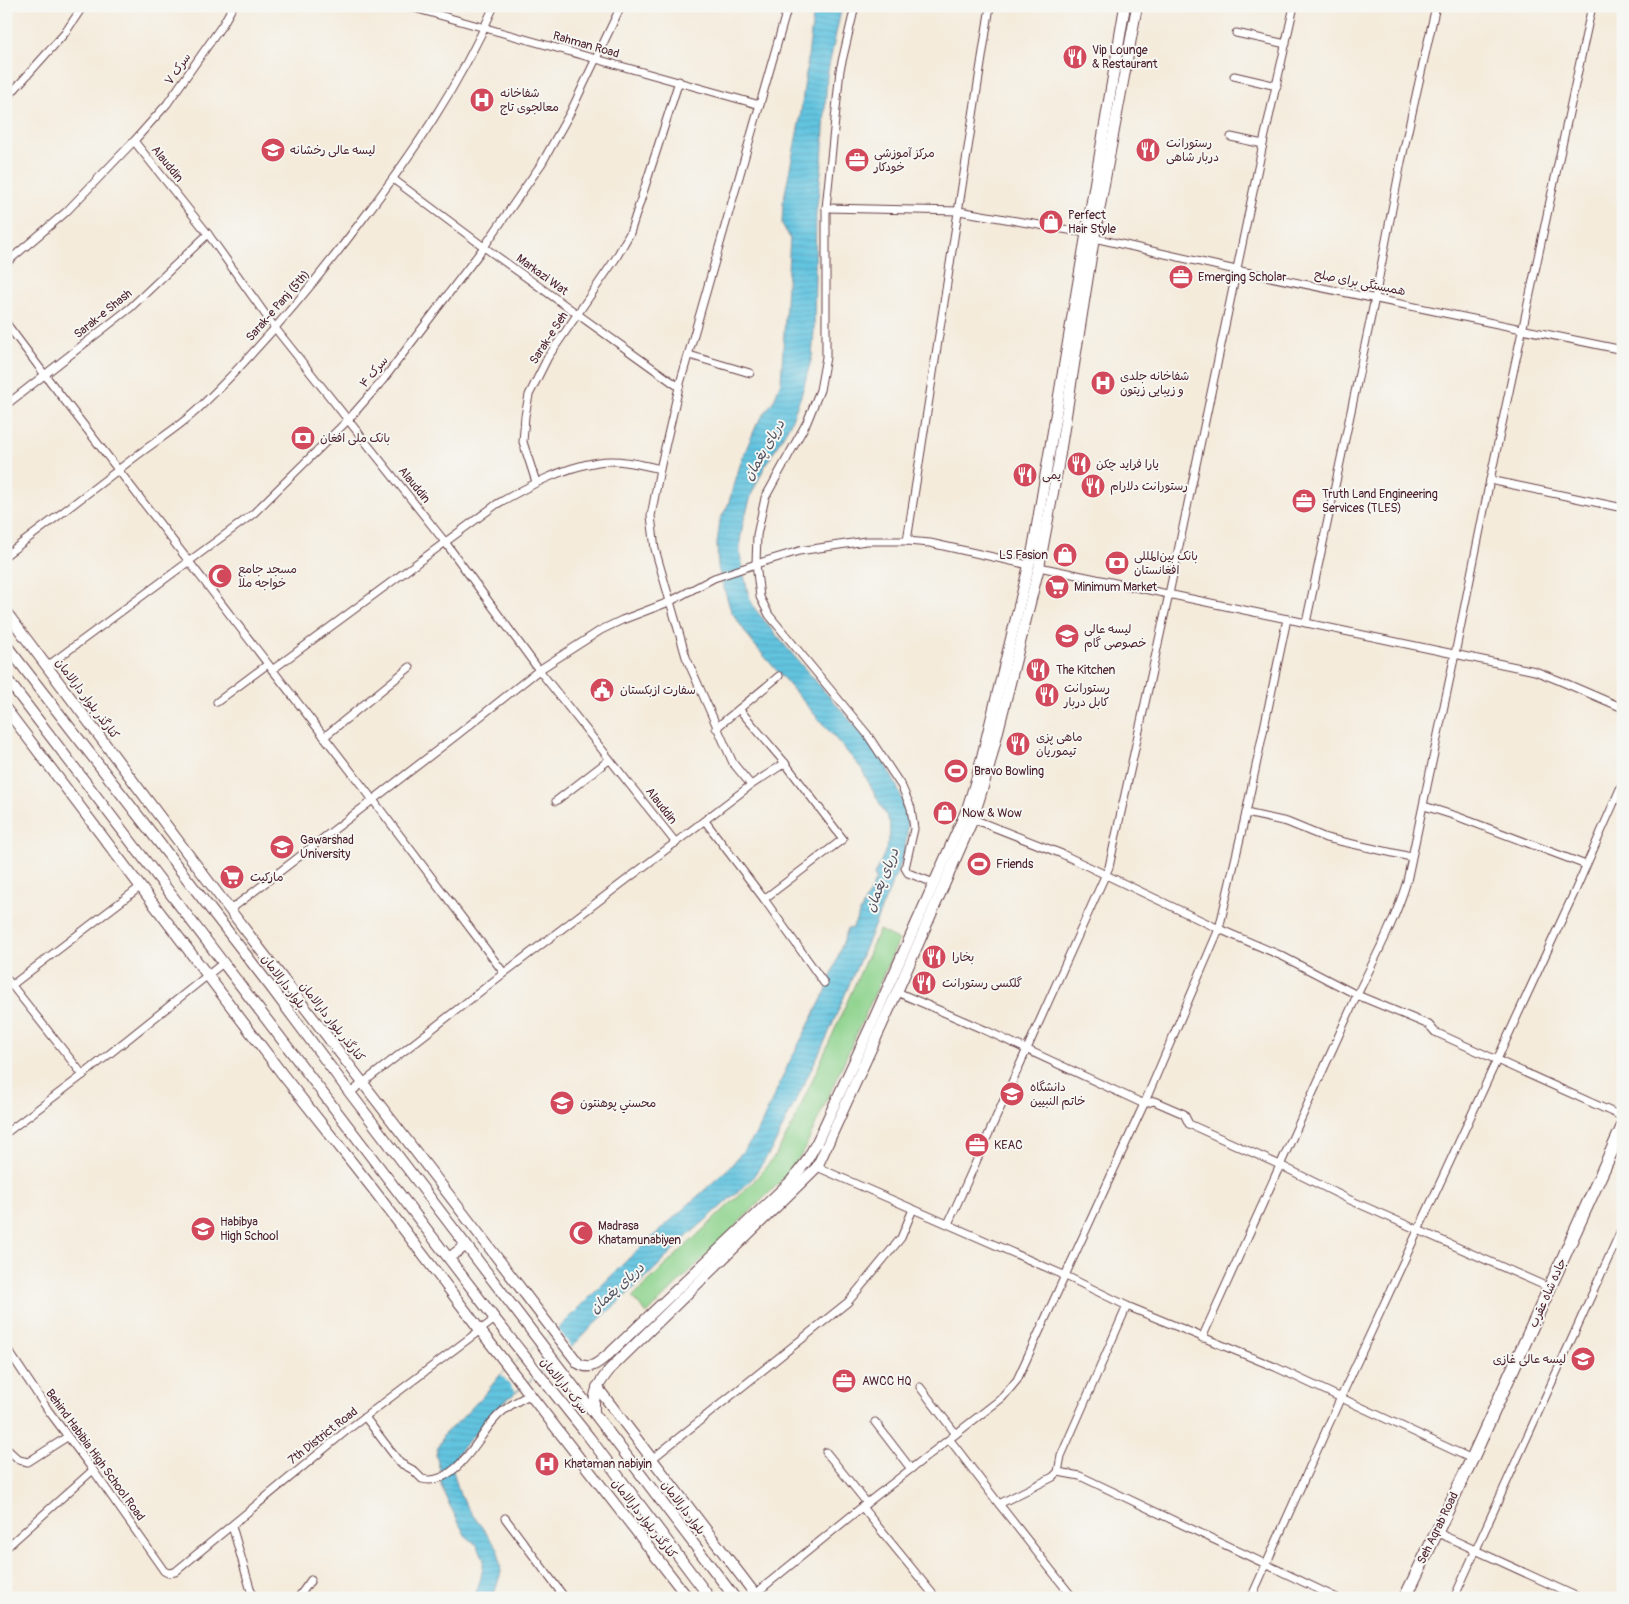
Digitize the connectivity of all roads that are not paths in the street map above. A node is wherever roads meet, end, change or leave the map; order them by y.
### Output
1 (83, 6) edge
2 (233, 6) edge
3 (407, 6) edge
4 (494, 6) edge
5 (621, 6) edge
6 (788, 6) edge
7 (855, 6) edge
8 (990, 6) edge
9 (1125, 6) edge
10 (1137, 6) edge
11 (1294, 6) edge
12 (1436, 6) edge
13 (1592, 6) edge
14 (485, 28) junction
15 (1236, 33) dead end
16 (1286, 44) junction
17 (596, 59) junction
18 (1234, 76) dead end
19 (679, 81) junction
20 (1277, 86) junction
21 (6, 99) edge
22 (760, 105) junction
23 (1231, 137) dead end
24 (134, 141) junction
25 (1263, 144) junction
26 (1103, 162) junction
27 (393, 179) junction
28 (826, 208) junction
29 (959, 212) junction
30 (208, 234) junction
31 (1090, 236) junction
32 (484, 247) junction
33 (6, 263) edge
34 (1236, 270) junction
35 (1375, 298) junction
36 (578, 314) junction
37 (6, 323) edge
38 (275, 328) junction
39 (1522, 328) junction
40 (1623, 350) edge
41 (688, 355) junction
42 (750, 373) dead end
43 (45, 375) junction
44 (679, 387) junction
45 (6, 405) edge
46 (348, 420) junction
47 (660, 469) junction
48 (118, 470) junction
49 (1490, 480) junction
50 (536, 482) junction
51 (1623, 508) edge
52 (907, 541) junction
53 (445, 542) junction
54 (6, 555) edge
55 (189, 562) junction
56 (754, 564) junction
57 (1034, 566) junction
58 (1169, 594) junction
59 (669, 602) junction
60 (6, 612) edge
61 (1287, 619) junction
62 (1306, 623) junction
63 (6, 645) edge
64 (1455, 654) junction
65 (46, 666) junction
66 (270, 667) junction
67 (410, 667) dead end
68 (539, 670) junction
69 (779, 676) dead end
70 (6, 678) edge
71 (217, 702) dead end
72 (1623, 708) edge
73 (6, 709) edge
74 (739, 709) junction
75 (716, 728) junction
76 (324, 737) junction
77 (609, 760) junction
78 (785, 763) junction
79 (1623, 782) edge
80 (750, 785) junction
81 (373, 800) junction
82 (556, 801) dead end
83 (1424, 806) junction
84 (1246, 813) junction
85 (972, 818) junction
86 (705, 821) junction
87 (676, 843) junction
88 (1411, 857) junction
89 (1586, 865) junction
90 (1106, 876) junction
91 (934, 883) junction
92 (140, 887) junction
93 (764, 899) junction
94 (230, 910) junction
95 (1219, 929) junction
96 (911, 947) junction
97 (223, 963) junction
98 (504, 973) junction
99 (208, 975) junction
100 (281, 977) junction
101 (6, 978) edge
102 (824, 983) dead end
103 (12, 985) junction
104 (270, 986) junction
105 (897, 992) junction
106 (1356, 995) junction
107 (1026, 1049) junction
108 (1498, 1060) junction
109 (83, 1074) junction
110 (363, 1083) junction
111 (350, 1094) junction
112 (1144, 1104) junction
113 (1623, 1118) edge
114 (1623, 1126) edge
115 (6, 1133) edge
116 (1280, 1165) junction
117 (817, 1167) junction
118 (913, 1209) junction
119 (948, 1224) junction
120 (1623, 1226) edge
121 (1420, 1230) junction
122 (466, 1245) junction
123 (449, 1258) junction
124 (1066, 1276) junction
125 (1550, 1288) junction
126 (526, 1295) junction
127 (512, 1305) junction
128 (1127, 1306) junction
129 (495, 1319) junction
130 (480, 1330) junction
131 (536, 1337) joint
132 (1202, 1338) junction
133 (6, 1347) edge
134 (574, 1386) joint
135 (596, 1387) junction
136 (920, 1387) dead end
137 (530, 1395) junction
138 (1342, 1397) junction
139 (594, 1412) junction
140 (365, 1417) junction
141 (875, 1422) dead end
142 (956, 1434) junction
143 (67, 1436) junction
144 (613, 1437) junction
145 (950, 1440) junction
146 (6, 1448) edge
147 (597, 1449) junction
148 (826, 1452) dead end
149 (652, 1459) junction
150 (1472, 1459) junction
151 (911, 1469) junction
152 (93, 1470) junction
153 (1058, 1472) junction
154 (999, 1504) junction
155 (864, 1505) junction
156 (505, 1518) dead end
157 (232, 1526) junction
158 (1436, 1532) junction
159 (6, 1548) edge
160 (1475, 1549) junction
161 (1266, 1563) junction
162 (168, 1573) joint
163 (311, 1580) dead end
164 (754, 1596) edge
165 (253, 1598) edge
166 (298, 1598) edge
167 (566, 1598) edge
168 (688, 1598) edge
169 (710, 1598) edge
170 (735, 1598) edge
171 (936, 1598) edge
172 (1073, 1598) edge
173 (1251, 1598) edge
174 (1337, 1598) edge
175 (1404, 1598) edge
176 (1454, 1598) edge
177 (1580, 1598) edge

1 - 21 street
2 - 24 street, سرک ۷
3 - 14 street, Rahman Road
4 - 14 street, Sarak-e Panj (5th)
5 - 17 street, سرک ۴
6 - 22 street
7 - 28 street
8 - 29 street
9 - 26 main road
10 - 26 main road
11 - 16 street
12 - 35 street
13 - 39 street
14 - 17 street, Rahman Road
14 - 27 street, Sarak-e Panj (5th)
15 - 16 street
16 - 20 street
17 - 19 street, Rahman Road
17 - 32 street, سرک ۴
18 - 20 street
19 - 22 street, Rahman Road
19 - 36 street, Sarak-e Seh
20 - 25 street
22 - 41 street
23 - 25 street
24 - 30 street, Alauddin
24 - 33 street, سرک ۷
25 - 34 street
26 - 31 main road
27 - 32 street, Markazi Wat
27 - 38 street, Sarak-e Panj (5th)
28 - 29 street, همبستگی برای صلح
28 - 56 street
29 - 31 street, همبستگی برای صلح
29 - 52 street
30 - 38 street, Alauddin
30 - 43 street, Sarak-e Shash
31 - 34 street, همبستگی برای صلح
31 - 57 main road
32 - 36 street, Markazi Wat
32 - 46 street, سرک ۴
34 - 35 street, همبستگی برای صلح
34 - 58 street
35 - 39 street, همبستگی برای صلح
35 - 62 street
36 - 44 street, Markazi Wat
36 - 50 street, Sarak-e Seh
37 - 43 street
38 - 46 street, Alauddin
38 - 48 street, Sarak-e Panj (5th)
39 - 40 street, همبستگی برای صلح
39 - 49 street
41 - 42 street
41 - 44 street
43 - 45 street, Sarak-e Shash
43 - 48 street
44 - 47 street
46 - 53 street, Alauddin
46 - 55 street, سرک ۴
47 - 50 street
47 - 59 street
48 - 54 street, Sarak-e Panj (5th)
48 - 55 street
49 - 51 street
49 - 64 street
50 - 53 street
52 - 56 street
52 - 57 street
53 - 66 street
53 - 68 street, Alauddin
55 - 65 street, سرک ۴
55 - 66 street
56 - 59 street
56 - 91 street
57 - 58 street
57 - 85 main road
57 - 91 main road
58 - 61 street
58 - 90 street
59 - 68 street
59 - 75 street
60 - 65 main road, کنارگذر بلوار دارالامان
61 - 62 street
61 - 84 street
62 - 64 street
63 - 104 main road, بلوار دارالامان
64 - 72 street
64 - 83 street
65 - 94 main road, کنارگذر بلوار دارالامان
66 - 71 street
66 - 76 street
67 - 76 street
68 - 77 street, Alauddin
68 - 81 street
69 - 74 street
70 - 97 main road
73 - 92 main road
74 - 75 street
74 - 78 street
75 - 80 street
76 - 81 street
77 - 82 street
77 - 87 street, Alauddin
78 - 80 street
78 - 93 street
79 - 89 street
80 - 86 street
81 - 94 street
81 - 98 street
83 - 88 street
83 - 89 street
84 - 88 street
84 - 95 street
85 - 90 street
85 - 96 main road
86 - 87 street
86 - 93 street
87 - 98 street
88 - 106 street
89 - 108 street
90 - 95 street
90 - 107 street
91 - 96 main road
92 - 99 main road
92 - 103 street
93 - 102 street
94 - 100 main road, کنارگذر بلوار دارالامان
95 - 106 street
95 - 112 street
96 - 105 main road
96 - 126 main road, کنارگذر بلوار دارالامان
97 - 99 street
97 - 123 main road
98 - 110 street
99 - 109 street
99 - 130 main road
100 - 104 main road
100 - 110 main road, کنارگذر بلوار دارالامان
101 - 103 street
103 - 109 street
104 - 111 main road, بلوار دارالامان
105 - 107 street
105 - 117 main road
106 - 108 street
106 - 116 street
107 - 112 street
107 - 119 street
108 - 113 street
108 - 121 street
109 - 115 street
110 - 111 street
110 - 126 main road, کنارگذر بلوار دارالامان
111 - 122 main road, بلوار دارالامان
112 - 116 street
112 - 124 street
114 - 125 highway, جاده شاه عقرب
116 - 121 street
116 - 132 street
117 - 118 street
117 - 135 main road
118 - 119 street
118 - 149 street
119 - 124 street
120 - 160 street
121 - 125 street
121 - 138 street
122 - 123 main road
122 - 127 main road, بلوار دارالامان
123 - 129 main road
124 - 128 street
124 - 142 street
125 - 150 highway, جاده شاه عقرب
126 - 127 main road
127 - 131 main road, بلوار دارالامان
128 - 132 street
128 - 153 street
129 - 130 street, 7th District Road
129 - 147 main road, سرک دارالامان
130 - 137 main road, کنارگذر بلوار دارالامان
130 - 140 street, 7th District Road
131 - 134 main road, سرک دارالامان
132 - 138 street
133 - 143 street, Behind Habibia High School Road
134 - 139 main road, بلوار دارالامان
135 - 139 main road
135 - 149 main road
136 - 142 street
137 - 140 street
137 - 168 main road, کنارگذر بلوار دارالامان
138 - 150 street
138 - 161 street
139 - 144 main road, بلوار دارالامان
140 - 157 street, 7th District Road
141 - 151 street
142 - 145 street
143 - 146 street
143 - 152 street, Behind Habibia High School Road
144 - 147 main road
144 - 170 main road, بلوار دارالامان
145 - 151 street
145 - 154 street
147 - 169 main road
148 - 155 street
149 - 164 main road
150 - 158 highway, Seh Aqrab Road
151 - 155 street
152 - 159 street
152 - 162 street, Behind Habibia High School Road
153 - 154 street
153 - 161 street
154 - 172 street
155 - 164 street
155 - 171 street
156 - 167 street
157 - 162 street, 7th District Road
157 - 165 street
158 - 160 street
158 - 175 highway, Seh Aqrab Road
160 - 176 street
160 - 177 street
161 - 173 street
161 - 174 street
163 - 166 street

